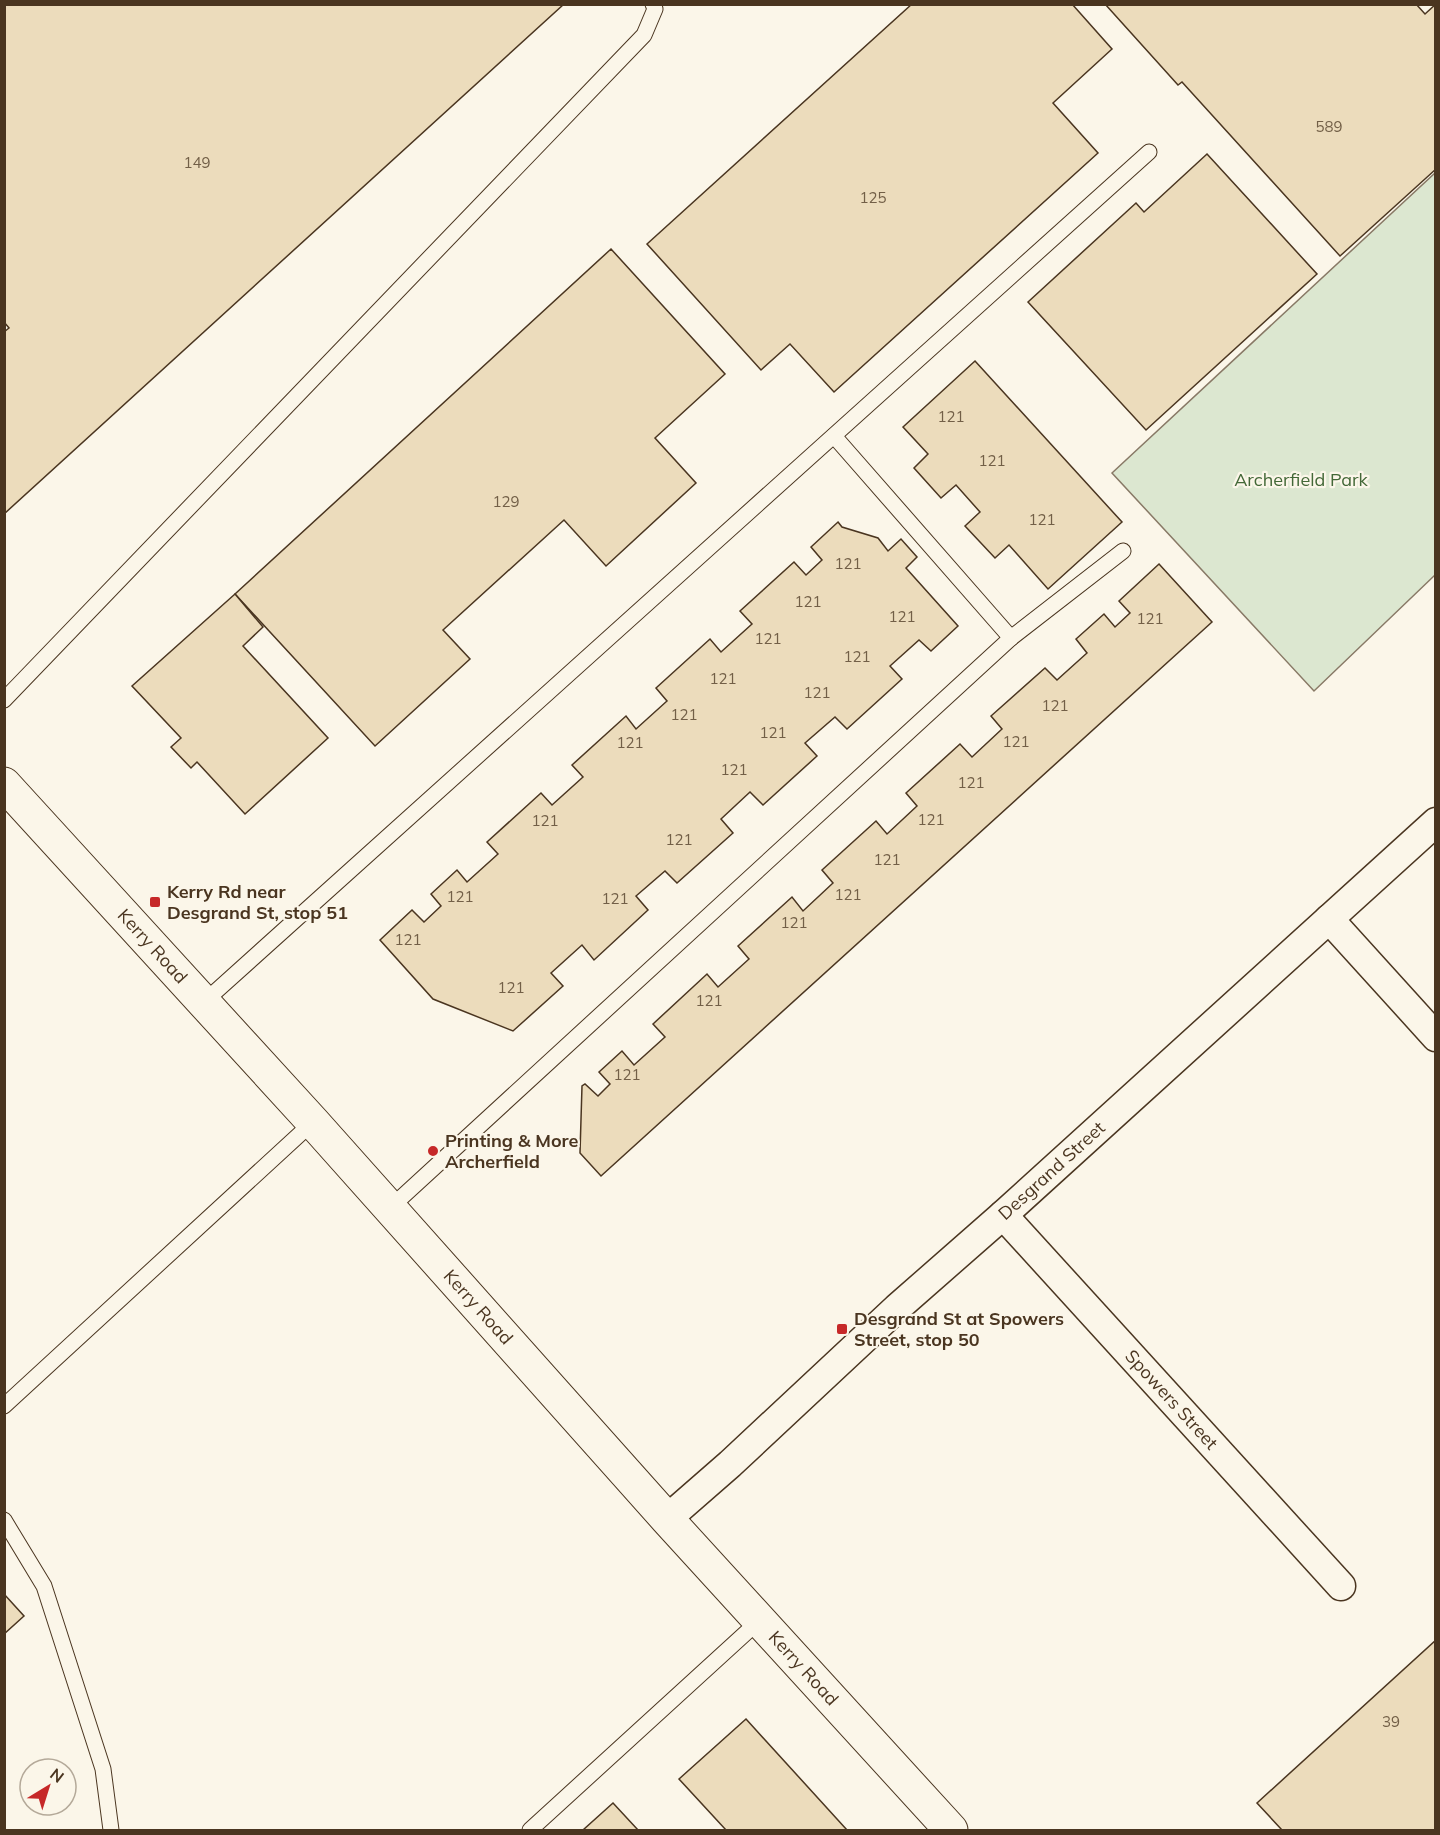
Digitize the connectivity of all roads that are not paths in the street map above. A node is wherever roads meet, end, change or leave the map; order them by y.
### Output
1 (653, 4) edge
2 (1149, 152) dead end
3 (834, 436) junction
4 (1123, 551) dead end
5 (1011, 638) junction
6 (4, 700) edge
7 (4, 784) edge
8 (1436, 822) edge
9 (1329, 919) junction
10 (204, 1002) junction
11 (1436, 1037) edge
12 (313, 1122) junction
13 (390, 1208) junction
14 (1003, 1215) junction
15 (4, 1406) edge
16 (667, 1519) junction
17 (4, 1520) edge
18 (1341, 1587) dead end
19 (760, 1620) junction
20 (111, 1830) edge
21 (530, 1830) edge
22 (951, 1830) edge

1 - 6 lane
2 - 3 lane
3 - 5 lane
3 - 10 lane
4 - 5 lane
5 - 13 lane
7 - 10 street, Kerry Road
8 - 9 street, Desgrand Street
9 - 11 street
9 - 14 street, Desgrand Street
10 - 12 street, Kerry Road
12 - 13 street, Kerry Road
12 - 15 lane
13 - 16 street, Kerry Road
14 - 16 street, Desgrand Street
14 - 18 street, Spowers Street
16 - 19 street, Kerry Road
17 - 20 lane
19 - 21 lane
19 - 22 street, Kerry Road

